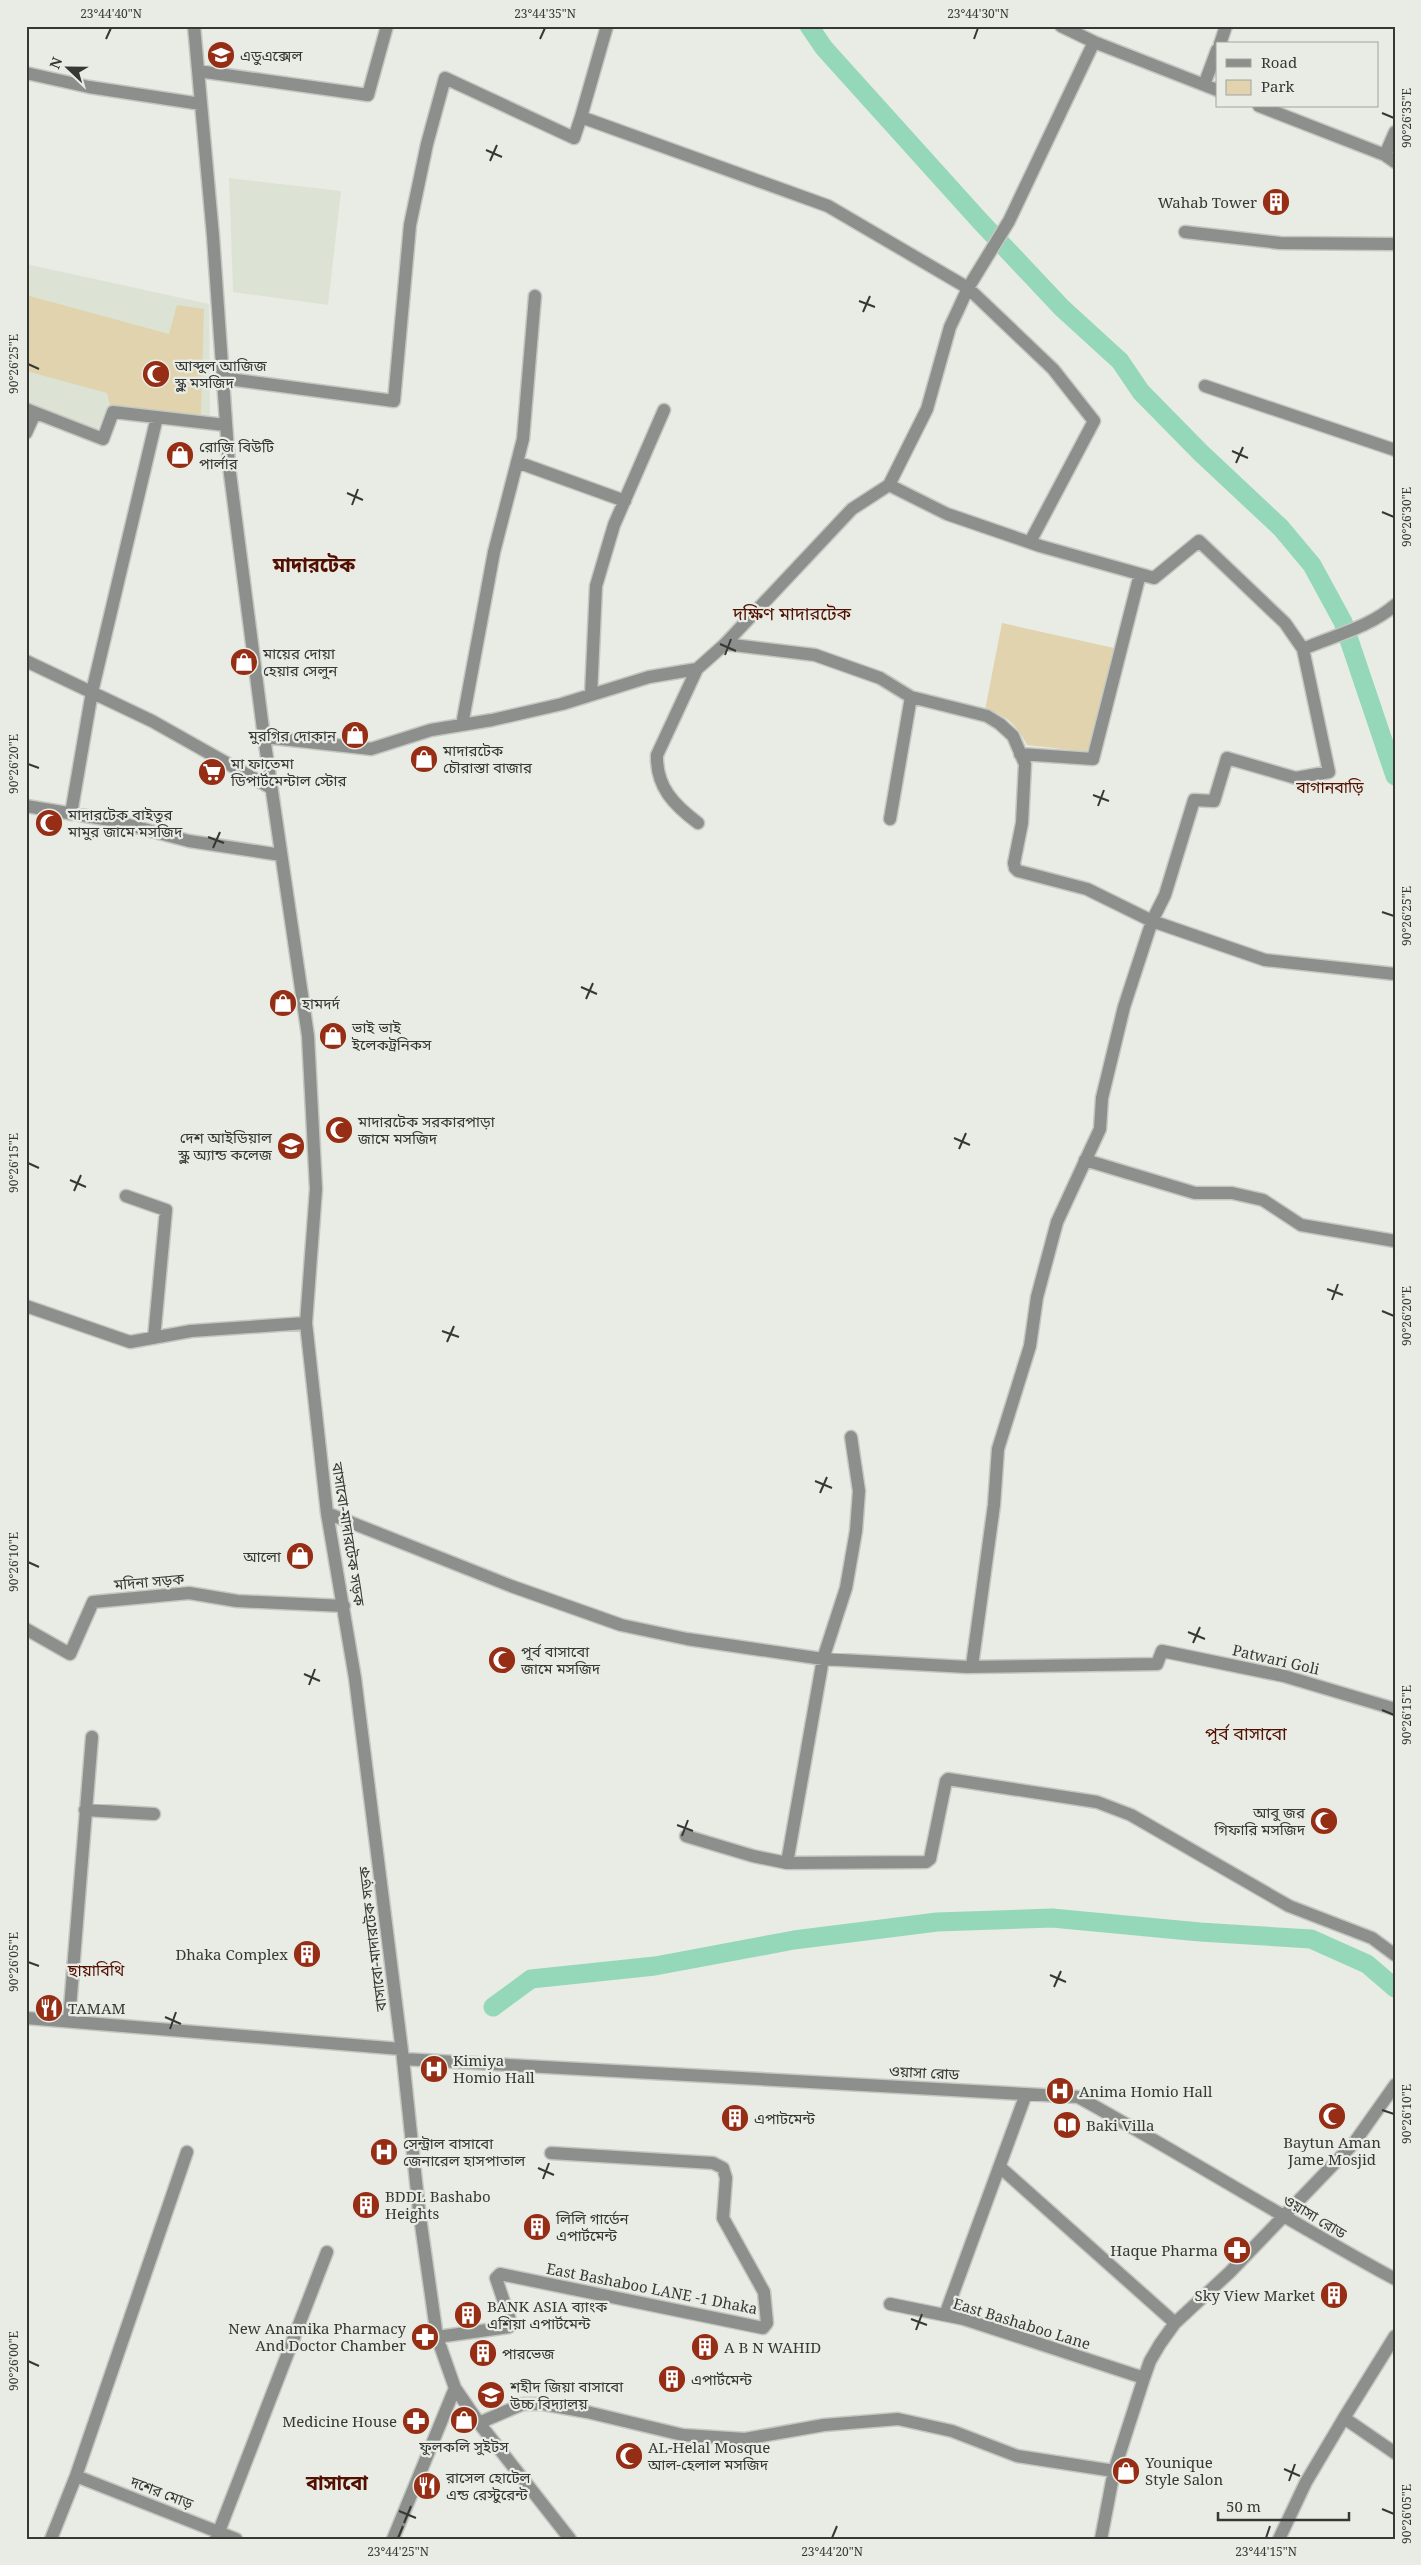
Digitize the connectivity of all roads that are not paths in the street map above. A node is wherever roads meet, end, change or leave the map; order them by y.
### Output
1 (194, 26) edge
2 (387, 26) edge
3 (607, 26) edge
4 (1061, 26) edge
5 (1226, 26) edge
6 (1094, 42) junction
7 (1221, 42) edge
8 (1216, 53) edge
9 (198, 70) junction
10 (26, 74) edge
11 (1204, 85) junction
12 (1216, 90) edge
13 (201, 104) junction
14 (1264, 108) edge
15 (581, 117) junction
16 (1395, 132) edge
17 (1390, 158) edge
18 (1185, 232) dead end
19 (1395, 244) edge
20 (968, 288) junction
21 (535, 296) dead end
22 (221, 378) junction
23 (1204, 386) dead end
24 (664, 410) dead end
25 (30, 411) edge
26 (157, 417) junction
27 (225, 425) junction
28 (26, 433) edge
29 (1395, 450) edge
30 (516, 462) junction
31 (889, 485) junction
32 (625, 501) junction
33 (1030, 542) junction
34 (1140, 574) junction
35 (1395, 605) edge
36 (725, 644) junction
37 (1303, 649) junction
38 (26, 661) edge
39 (697, 669) junction
40 (92, 692) junction
41 (591, 695) junction
42 (911, 697) junction
43 (462, 725) junction
44 (264, 737) junction
45 (1020, 754) junction
46 (271, 788) junction
47 (26, 806) edge
48 (71, 814) junction
49 (890, 820) dead end
50 (698, 823) dead end
51 (281, 855) junction
52 (1152, 921) junction
53 (1395, 974) edge
54 (1085, 1160) junction
55 (126, 1196) dead end
56 (1395, 1241) edge
57 (26, 1306) edge
58 (306, 1323) junction
59 (154, 1338) junction
60 (851, 1437) dead end
61 (327, 1513) junction
62 (344, 1606) junction
63 (26, 1629) edge
64 (823, 1660) junction
65 (972, 1666) junction
66 (1395, 1708) edge
67 (92, 1737) dead end
68 (85, 1810) junction
69 (154, 1814) dead end
70 (686, 1836) dead end
71 (787, 1863) junction
72 (1395, 1955) edge
73 (26, 2018) edge
74 (68, 2020) junction
75 (402, 2054) junction
76 (1395, 2085) edge
77 (1026, 2094) junction
78 (187, 2152) dead end
79 (551, 2153) dead end
80 (1001, 2168) junction
81 (1284, 2215) junction
82 (327, 2252) dead end
83 (1395, 2279) edge
84 (890, 2304) dead end
85 (945, 2315) junction
86 (1175, 2323) junction
87 (1395, 2336) edge
88 (437, 2337) junction
89 (1144, 2378) junction
90 (455, 2388) junction
91 (1344, 2418) junction
92 (479, 2423) junction
93 (1395, 2453) edge
94 (1114, 2471) junction
95 (76, 2476) junction
96 (217, 2535) edge
97 (51, 2539) edge
98 (236, 2539) edge
99 (393, 2539) edge
100 (570, 2539) edge
101 (1101, 2539) edge
102 (1279, 2539) edge

1 - 9 street, বাসাবো-মাদারটেক সড়ক
2 - 9 street
3 - 15 street
4 - 6 street
5 - 7 street
6 - 11 street
6 - 20 street
8 - 11 street
9 - 13 street, বাসাবো-মাদারটেক সড়ক
10 - 13 street
11 - 12 street
13 - 22 street, বাসাবো-মাদারটেক সড়ক
14 - 17 street
15 - 20 street
15 - 22 street
16 - 17 street
18 - 19 street
20 - 31 street
20 - 33 street
21 - 30 street
22 - 27 street, বাসাবো-মাদারটেক সড়ক
23 - 29 street
24 - 32 street
25 - 26 street
25 - 28 street
26 - 27 street
26 - 40 street
27 - 44 street, বাসাবো-মাদারটেক সড়ক
30 - 32 street
30 - 43 street
31 - 33 street
31 - 36 street
32 - 41 street
33 - 34 street
34 - 37 street
34 - 45 street
35 - 37 street
36 - 39 street
36 - 42 street
37 - 52 street
38 - 40 street
39 - 41 street
39 - 50 street
40 - 46 street
40 - 48 street
41 - 43 street
42 - 45 street
42 - 49 street
43 - 44 street
44 - 46 street, বাসাবো-মাদারটেক সড়ক
45 - 52 street
46 - 51 street, বাসাবো-মাদারটেক সড়ক
47 - 48 street
48 - 51 street
51 - 58 street, বাসাবো-মাদারটেক সড়ক
52 - 53 street
52 - 54 street
54 - 56 street
54 - 65 street
55 - 59 street
57 - 59 street
58 - 59 street
58 - 61 street, বাসাবো-মাদারটেক সড়ক
60 - 64 street
61 - 62 street, বাসাবো-মাদারটেক সড়ক
61 - 64 street
62 - 63 street, মদিনা সড়ক
62 - 75 street, বাসাবো-মাদারটেক সড়ক
64 - 65 street
64 - 71 street
65 - 66 street, Patwari Goli
67 - 68 street
68 - 69 street
68 - 74 street
70 - 71 street
71 - 72 street
73 - 74 street, ওয়াসা রোড
74 - 75 street, ওয়াসা রোড
75 - 77 street, ওয়াসা রোড
75 - 88 street, বাসাবো-মাদারটেক সড়ক
76 - 81 street
77 - 80 street
77 - 81 street, ওয়াসা রোড
78 - 95 street
79 - 88 street, East Bashaboo LANE -1 Dhaka
80 - 85 street
80 - 86 street
81 - 83 street, ওয়াসা রোড
81 - 86 street
82 - 96 street
84 - 85 street, East Bashaboo Lane
85 - 89 street, East Bashaboo Lane
86 - 89 street
87 - 91 street
88 - 90 street, বাসাবো-মাদারটেক সড়ক
89 - 94 street
90 - 92 street, বাসাবো-মাদারটেক সড়ক
90 - 99 street
91 - 93 street
91 - 102 street
92 - 94 street
92 - 100 street, বাসাবো-মাদারটেক সড়ক
94 - 101 street
95 - 96 street, দশের মোড়
95 - 97 street
96 - 98 street, দশের মোড়

